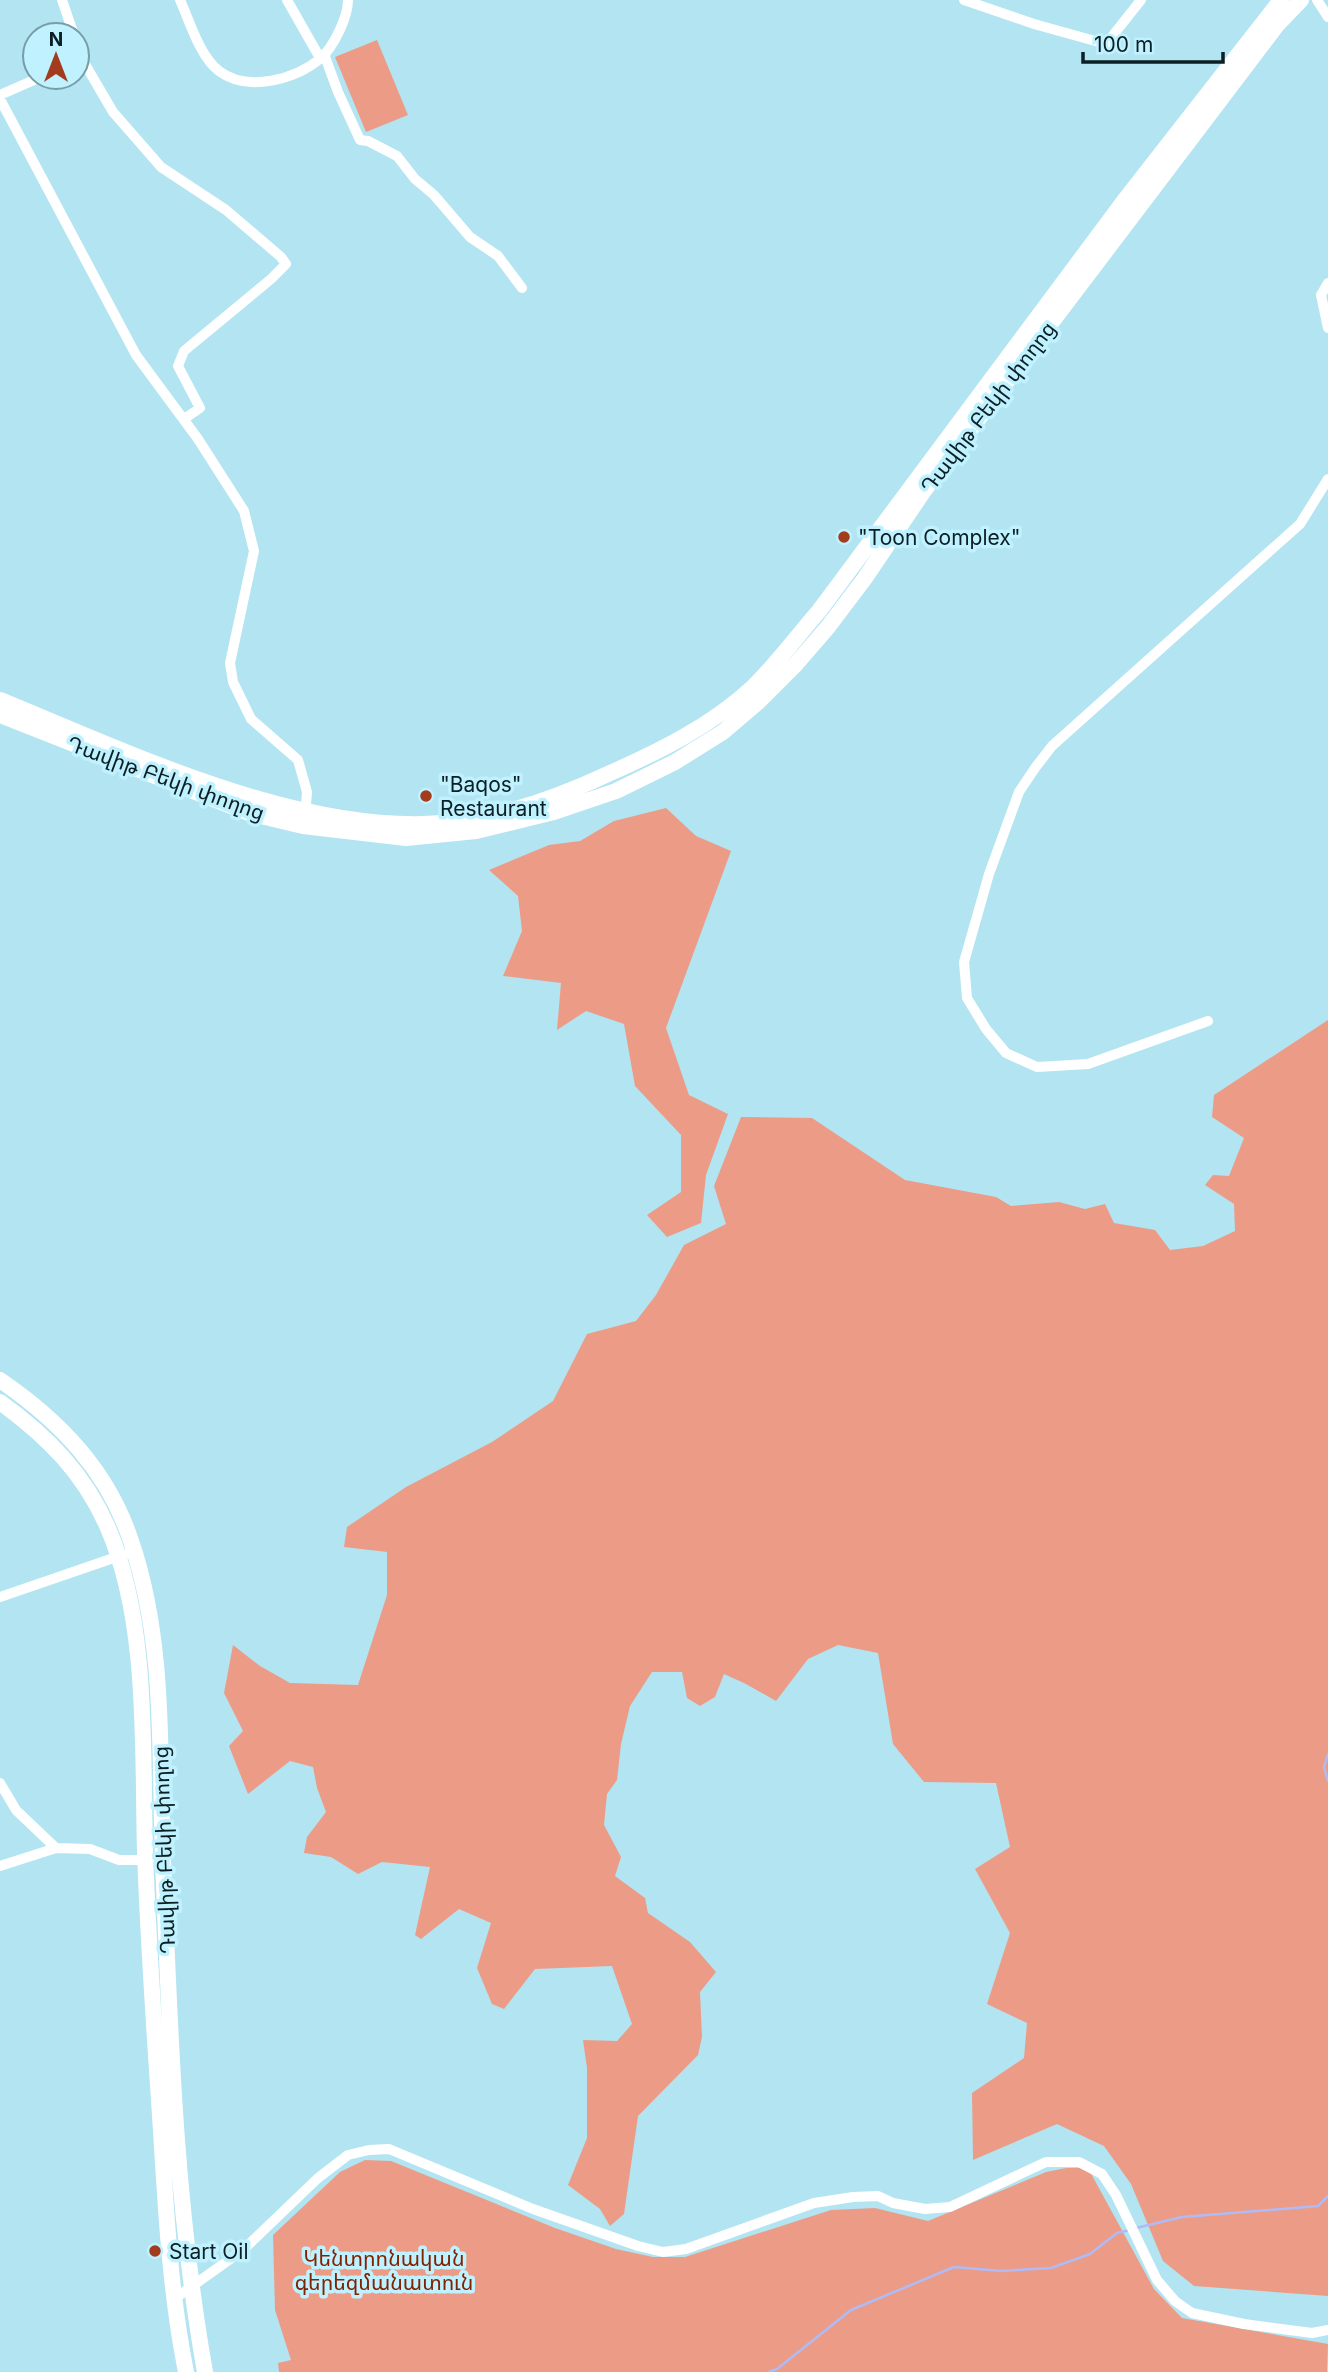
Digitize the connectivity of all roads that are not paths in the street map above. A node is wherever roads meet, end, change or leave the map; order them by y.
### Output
1 (62, 0) edge
2 (180, 0) edge
3 (287, 0) edge
4 (348, 0) edge
5 (964, 0) edge
6 (1141, 0) edge
7 (1281, 0) edge
8 (1301, 0) edge
9 (1317, 0) edge
10 (1328, 17) edge
11 (69, 21) edge
12 (322, 56) junction
13 (91, 78) edge
14 (21, 87) edge
15 (0, 97) edge
16 (1328, 283) edge
17 (522, 288) dead end
18 (1044, 320) junction
19 (1328, 328) edge
20 (184, 419) junction
21 (1328, 479) edge
22 (911, 497) junction
23 (850, 567) junction
24 (865, 578) junction
25 (0, 700) edge
26 (0, 715) edge
27 (305, 818) junction
28 (1208, 1021) dead end
29 (0, 1380) edge
30 (0, 1402) edge
31 (134, 1551) junction
32 (118, 1557) junction
33 (0, 1597) edge
34 (0, 1783) edge
35 (56, 1848) junction
36 (163, 1859) junction
37 (146, 1861) junction
38 (0, 1866) edge
39 (191, 2286) junction
40 (174, 2299) junction
41 (1328, 2330) edge
42 (186, 2372) edge
43 (205, 2372) edge

1 - 11 street
2 - 12 street
3 - 12 street
4 - 12 street
5 - 6 street
7 - 18 main road, Դավիթ Բեկի փողոց
8 - 18 main road, Դավիթ Բեկի փողոց
9 - 10 street
12 - 17 street
13 - 20 street
14 - 15 street
15 - 20 street
16 - 19 street
18 - 22 main road, Դավիթ Բեկի փողոց
20 - 27 street
21 - 28 street
22 - 23 main road, Դավիթ Բեկի փողոց
22 - 24 main road, Դավիթ Բեկի փողոց
23 - 24 main road
23 - 27 main road, Դավիթ Բեկի փողոց
24 - 27 main road, Դավիթ Բեկի փողոց
25 - 27 main road, Դավիթ Բեկի փողոց
26 - 27 main road, Դավիթ Բեկի փողոց
29 - 31 main road, Դավիթ Բեկի փողոց
30 - 32 main road, Դավիթ Բեկի փողոց
31 - 32 street
31 - 36 main road, Դավիթ Բեկի փողոց
32 - 33 street
32 - 37 main road, Դավիթ Բեկի փողոց
34 - 35 street
35 - 37 street
35 - 38 street
36 - 37 street
36 - 39 main road, Դավիթ Բեկի փողոց
37 - 40 main road, Դավիթ Բեկի փողոց
39 - 40 street
39 - 41 street
39 - 43 main road, Դավիթ Բեկի փողոց
40 - 42 main road, Դավիթ Բեկի փողոց

